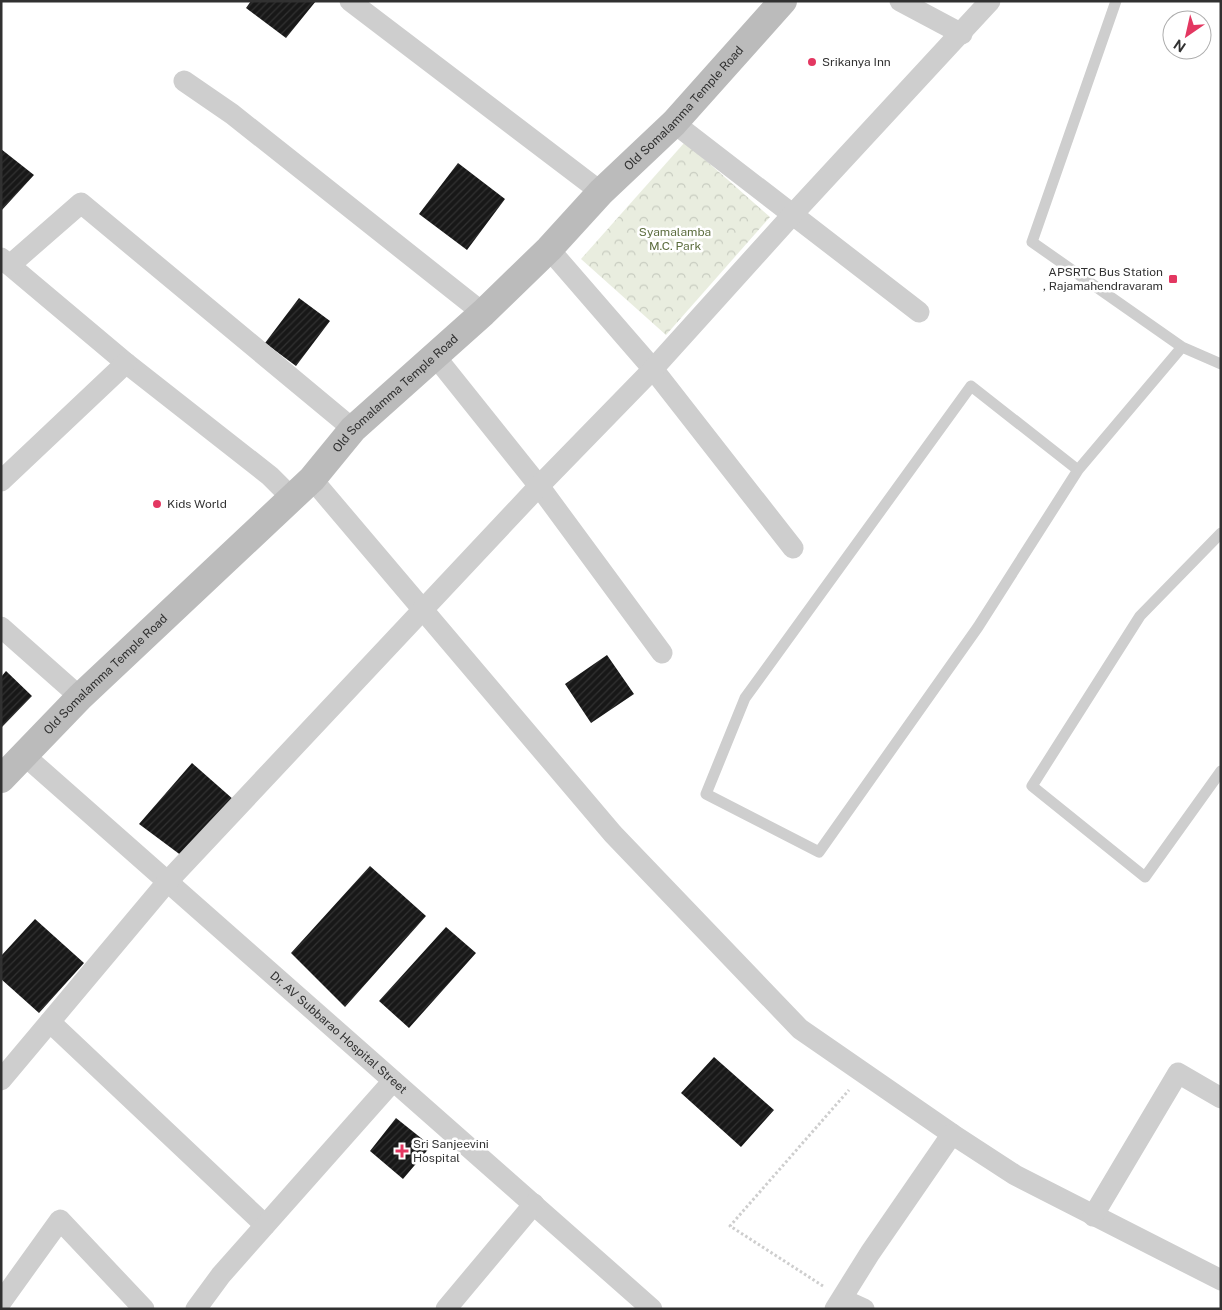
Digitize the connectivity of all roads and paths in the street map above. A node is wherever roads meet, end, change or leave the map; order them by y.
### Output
1 (350, 1) edge
2 (783, 1) edge
3 (900, 1) edge
4 (990, 1) edge
5 (1116, 1) edge
6 (962, 34) junction
7 (184, 81) dead end
8 (674, 123) junction
9 (601, 192) junction
10 (793, 214) junction
11 (549, 249) junction
12 (6, 261) edge
13 (919, 312) dead end
14 (483, 313) junction
15 (1182, 347) junction
16 (435, 356) junction
17 (126, 362) junction
18 (1221, 364) edge
19 (653, 369) junction
20 (353, 429) junction
21 (1078, 470) junction
22 (312, 479) junction
23 (1, 481) edge
24 (539, 486) junction
25 (292, 498) junction
26 (1221, 533) edge
27 (793, 548) dead end
28 (421, 610) junction
29 (1, 627) edge
30 (662, 653) dead end
31 (80, 697) junction
32 (25, 756) junction
33 (1221, 771) edge
34 (1, 779) edge
35 (168, 881) junction
36 (50, 1022) junction
37 (864, 1072) junction
38 (1, 1080) edge
39 (392, 1081) junction
40 (1221, 1098) edge
41 (952, 1134) junction
42 (534, 1204) junction
43 (1093, 1216) junction
44 (265, 1225) junction
45 (1221, 1280) edge
46 (1, 1302) edge
47 (839, 1304) edge
48 (144, 1309) edge
49 (196, 1309) edge
50 (446, 1309) edge
51 (652, 1309) edge
52 (864, 1309) edge

1 - 9 street
2 - 8 street, Old Somalamma Temple Road
3 - 6 street
4 - 6 street
5 - 15 lane
6 - 10 street
7 - 14 street
8 - 9 street, Old Somalamma Temple Road
8 - 10 street
9 - 11 street, Old Somalamma Temple Road
10 - 13 street
10 - 19 street
11 - 14 street, Old Somalamma Temple Road
11 - 19 street
12 - 17 street
12 - 20 street
14 - 16 street, Old Somalamma Temple Road
15 - 18 lane
15 - 21 lane
16 - 20 street, Old Somalamma Temple Road
16 - 24 street
17 - 23 street
17 - 25 street
19 - 24 street
19 - 27 street
20 - 22 street, Old Somalamma Temple Road
21 - 21 lane
22 - 25 street, Old Somalamma Temple Road
22 - 28 street
24 - 28 street
24 - 30 street
25 - 31 street, Old Somalamma Temple Road
26 - 33 lane
28 - 35 street
28 - 37 street
29 - 31 street
31 - 32 street, Old Somalamma Temple Road
32 - 34 street, Old Somalamma Temple Road
32 - 35 street, Dr. AV Subbarao Hospital Street
35 - 36 street
35 - 39 street, Dr. AV Subbarao Hospital Street
36 - 38 street
36 - 44 street
37 - 41 street
37 - 47 path
39 - 42 street, Dr. AV Subbarao Hospital Street
39 - 44 street
40 - 43 street
41 - 43 street
41 - 47 street
42 - 50 street
42 - 51 street, Dr. AV Subbarao Hospital Street
43 - 45 street
44 - 49 street
46 - 48 street
47 - 52 street

